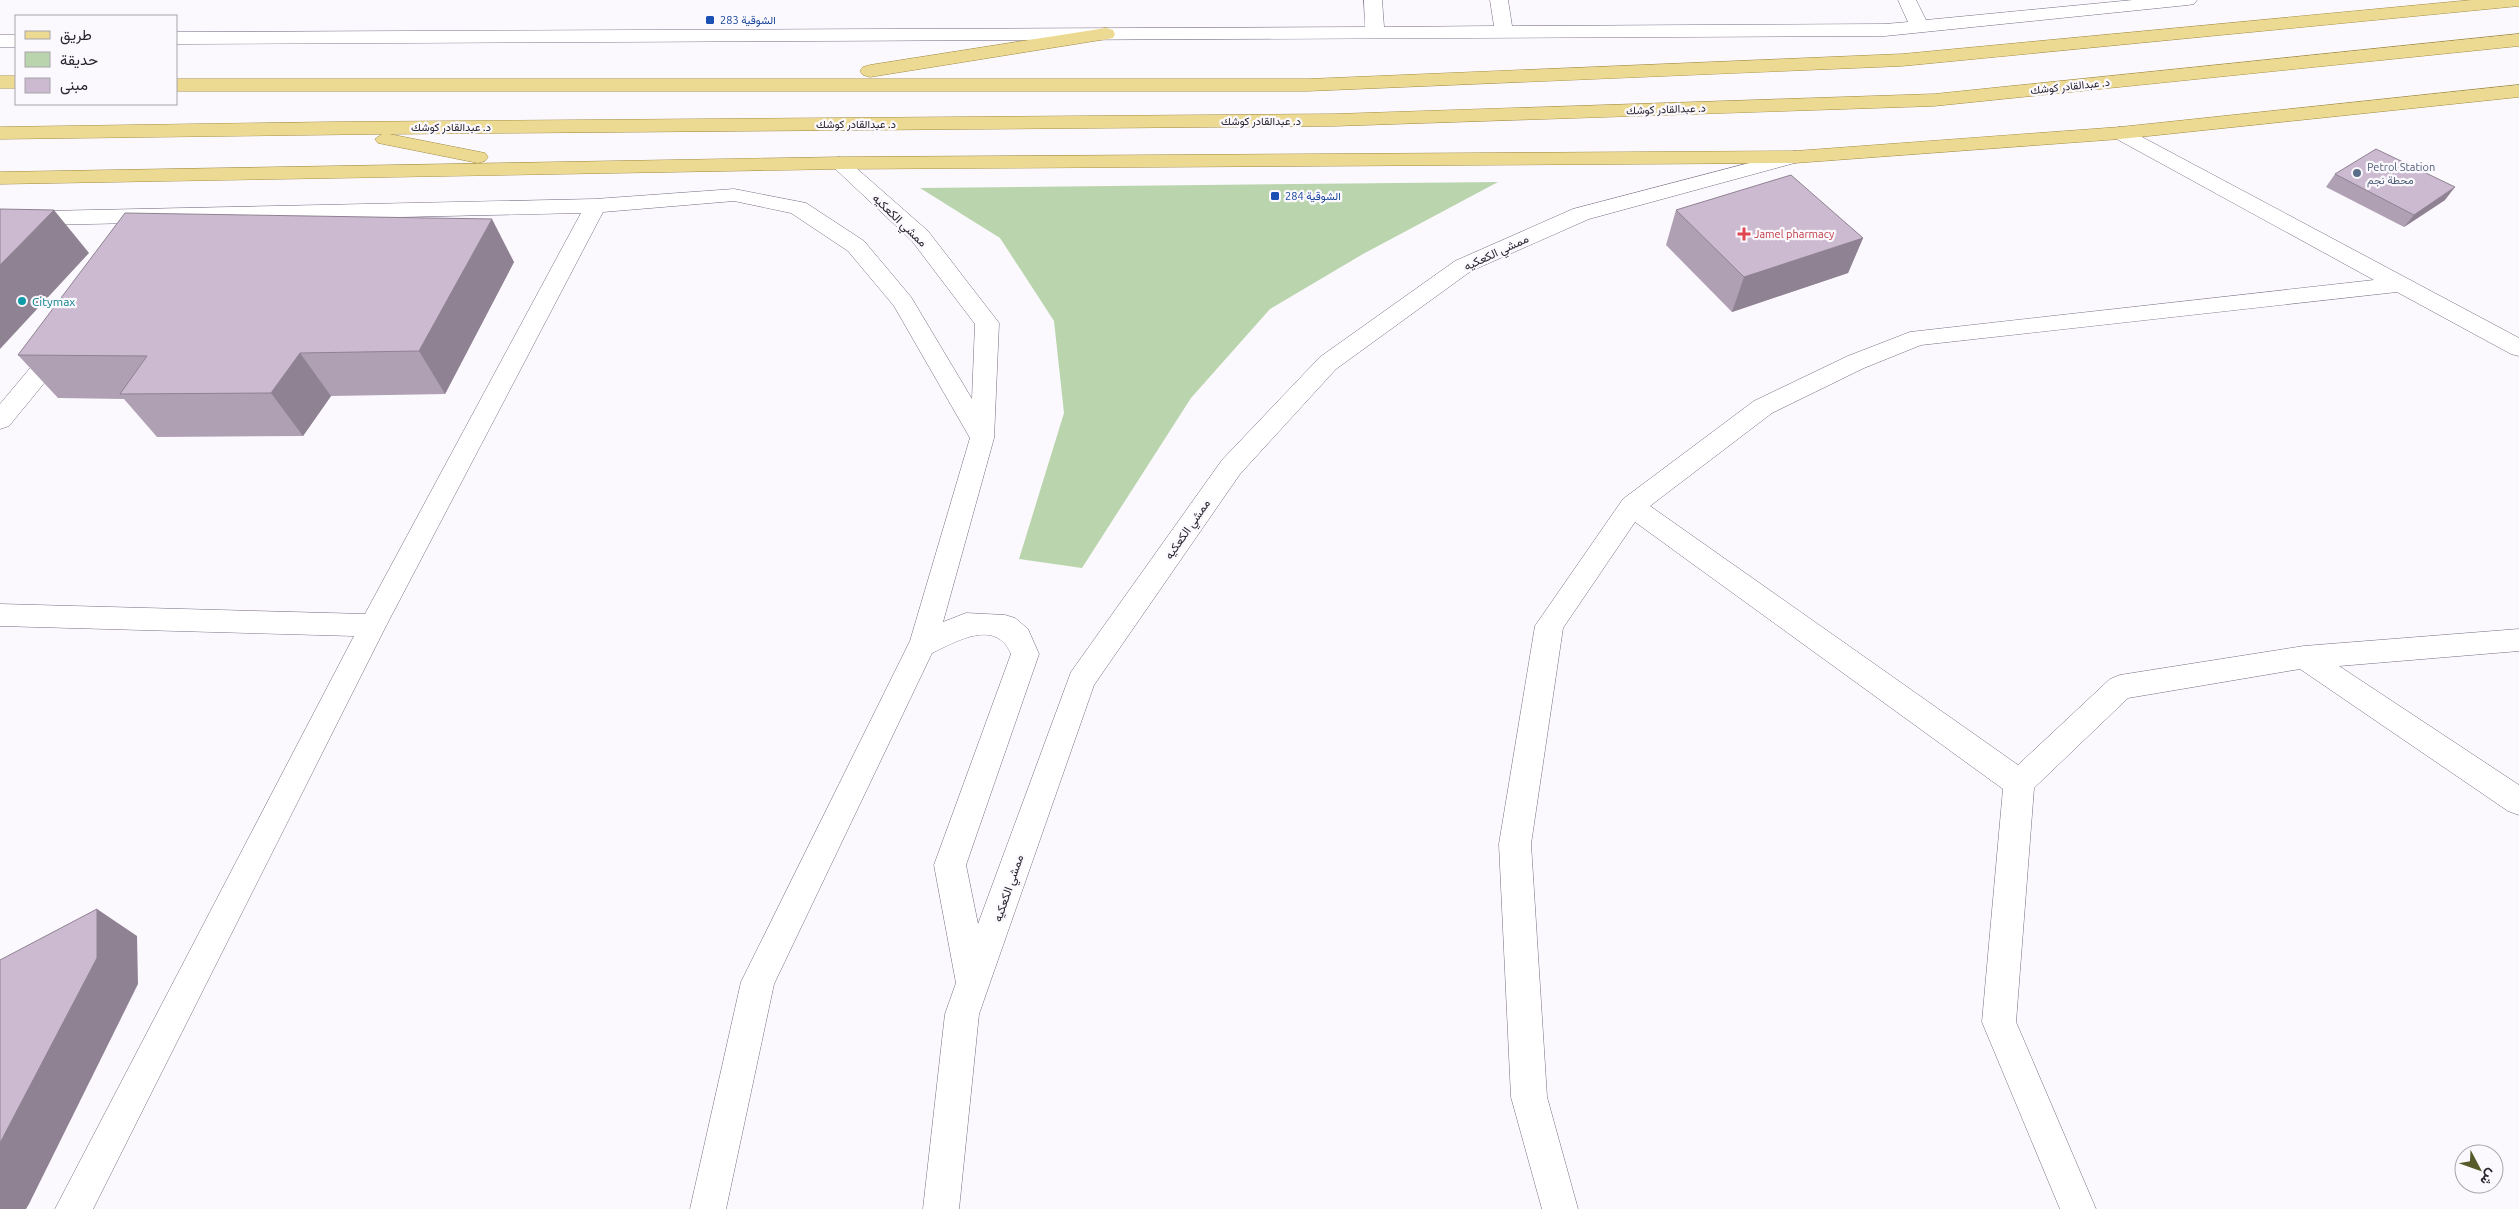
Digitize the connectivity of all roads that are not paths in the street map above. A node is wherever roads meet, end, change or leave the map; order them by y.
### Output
1 (1373, 0) edge
2 (1498, 0) edge
3 (1907, 0) edge
4 (2188, 0) edge
5 (2519, 1) edge
6 (1920, 27) junction
7 (2226, 29) junction
8 (1504, 32) junction
9 (1375, 33) junction
10 (1106, 34) junction
11 (178, 38) edge
12 (2519, 40) edge
13 (0, 41) edge
14 (15, 41) edge
15 (2260, 66) junction
16 (0, 82) edge
17 (15, 82) edge
18 (178, 85) edge
19 (785, 85) junction
20 (2519, 91) edge
21 (330, 128) junction
22 (2120, 132) junction
23 (0, 133) edge
24 (1795, 157) junction
25 (840, 163) junction
26 (528, 167) junction
27 (0, 178) edge
28 (595, 206) junction
29 (172, 215) junction
30 (0, 219) edge
31 (153, 238) edge
32 (2400, 284) junction
33 (77, 329) edge
34 (2519, 348) edge
35 (0, 420) edge
36 (982, 438) junction
37 (1632, 506) junction
38 (0, 615) edge
39 (373, 625) junction
40 (2519, 640) edge
41 (922, 645) junction
42 (2304, 657) junction
43 (2019, 784) junction
44 (2519, 802) edge
45 (973, 986) junction
46 (73, 1209) edge
47 (708, 1209) edge
48 (941, 1209) edge
49 (1560, 1209) edge
50 (2078, 1209) edge

1 - 9 street
2 - 8 street
3 - 6 street
4 - 6 street
5 - 7 main road
6 - 8 street
7 - 15 main road
7 - 19 main road
8 - 9 street
9 - 10 street
10 - 11 street
10 - 19 main road
12 - 15 main road, د. عبدالقادر كوشك
13 - 14 street
15 - 21 main road, د. عبدالقادر كوشك
16 - 17 main road
18 - 19 main road
20 - 22 main road
21 - 23 main road, د. عبدالقادر كوشك
21 - 26 main road
22 - 24 main road
22 - 32 street
24 - 25 main road
24 - 45 street, ممشي الكعكيه
25 - 26 main road
25 - 36 street, ممشي الكعكيه
26 - 27 main road
28 - 29 street
28 - 36 street
28 - 39 street
29 - 30 street
29 - 31 street
32 - 34 street
32 - 37 street
33 - 35 street
36 - 41 street, ممشي الكعكيه
37 - 43 street
37 - 49 street
38 - 39 street
39 - 46 street
40 - 42 street
41 - 45 street
41 - 47 street, ممشي الكعكيه
42 - 43 street
42 - 44 street
43 - 50 street
45 - 48 street, ممشي الكعكيه

